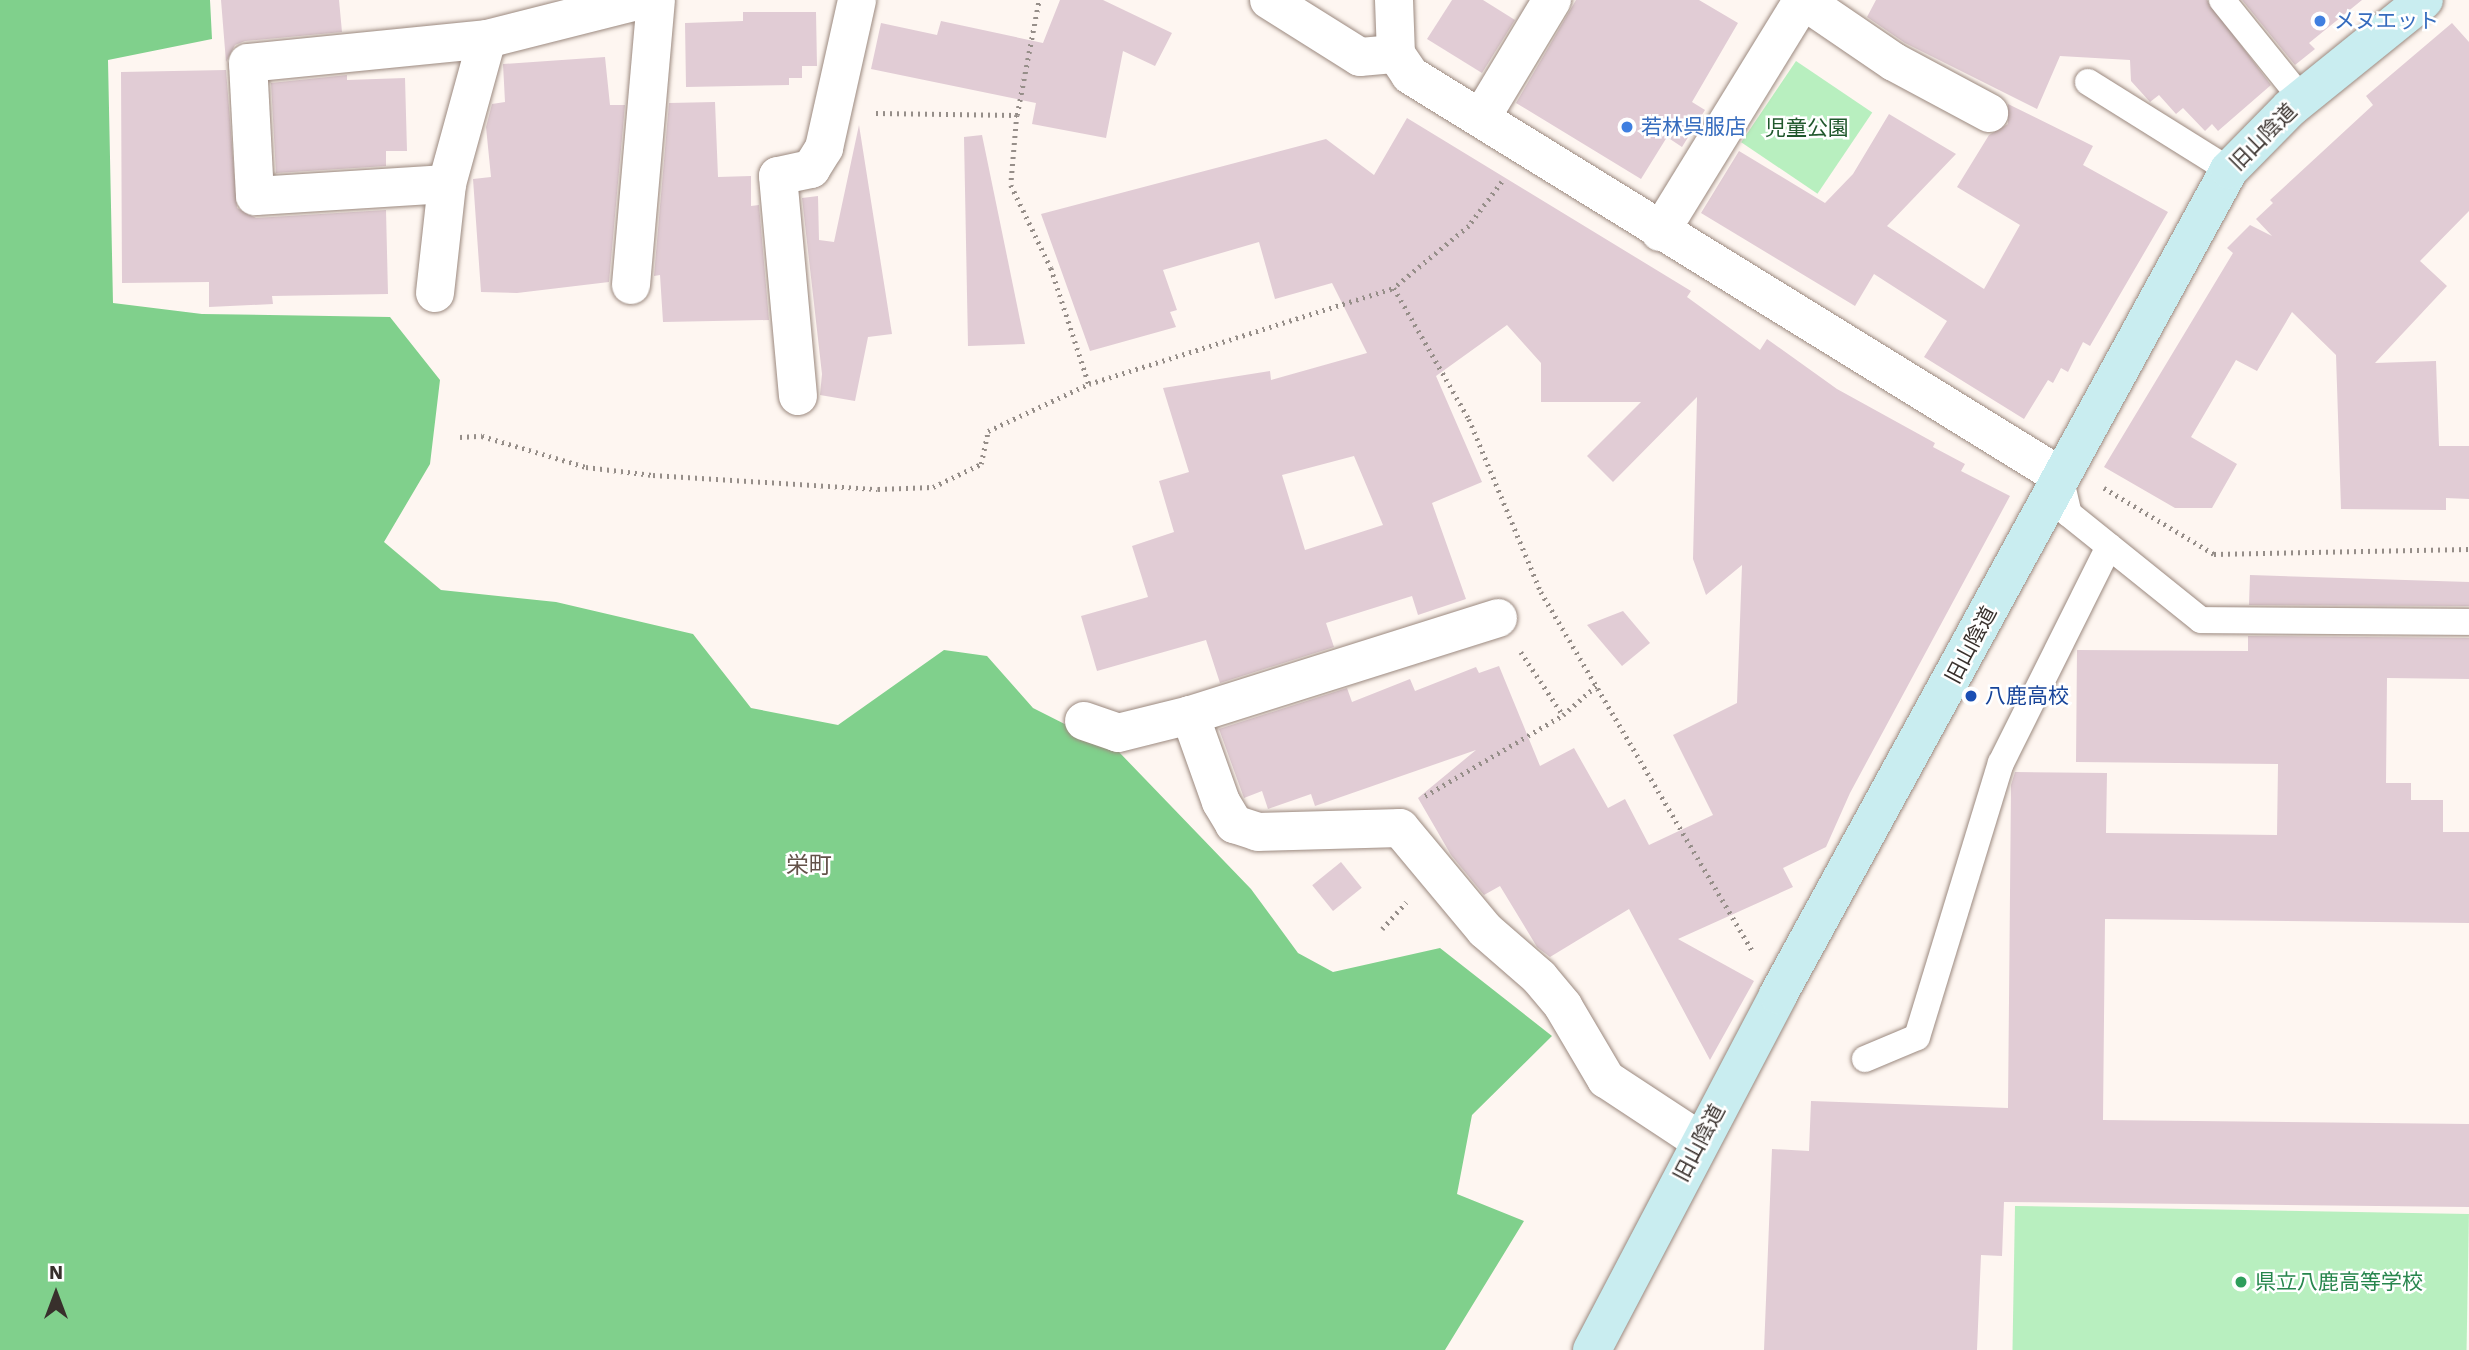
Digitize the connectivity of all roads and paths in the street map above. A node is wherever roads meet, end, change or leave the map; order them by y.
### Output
1 (641, 0) edge
2 (656, 0) edge
3 (857, 0) edge
4 (1039, 0) edge
5 (1269, 0) edge
6 (1394, 0) edge
7 (1552, 0) edge
8 (1803, 0) edge
9 (2222, 0) edge
10 (2424, 0) edge
11 (487, 39) junction
12 (1396, 54) junction
13 (2088, 82) dead end
14 (2302, 99) junction
15 (833, 112) junction
16 (1989, 113) dead end
17 (1017, 114) junction
18 (1481, 117) junction
19 (1528, 146) junction
20 (2229, 170) junction
21 (447, 184) junction
22 (1660, 232) junction
23 (631, 285) dead end
24 (1394, 288) junction
25 (435, 293) dead end
26 (1089, 384) junction
27 (798, 396) dead end
28 (460, 437) dead end
29 (2060, 477) junction
30 (2109, 545) junction
31 (2469, 549) edge
32 (1498, 618) joint
33 (2469, 622) edge
34 (1598, 684) junction
35 (1190, 715) junction
36 (1563, 715) junction
37 (1084, 720) dead end
38 (1400, 828) junction
39 (1778, 995) junction
40 (1865, 1059) dead end
41 (1700, 1141) junction
42 (1592, 1350) edge

1 - 11 street
2 - 23 street
3 - 15 street
4 - 17 path
5 - 12 street
6 - 12 street
7 - 18 street
8 - 16 street
8 - 22 street
9 - 14 lane
10 - 14 street, 旧山陰道
11 - 21 street
11 - 21 street
12 - 18 street
13 - 20 lane
14 - 20 street, 旧山陰道
15 - 17 path
15 - 27 street
17 - 26 path
18 - 19 street
19 - 22 street
19 - 24 path
20 - 29 street, 旧山陰道
21 - 25 street
22 - 29 street
24 - 26 path
24 - 34 path
26 - 28 path
29 - 30 lane
29 - 31 path
29 - 39 street, 旧山陰道
30 - 33 lane
30 - 40 lane
32 - 35 street
32 - 36 path
34 - 36 path
34 - 39 path
35 - 37 street
35 - 38 street
36 - 38 path
38 - 41 street
39 - 41 street, 旧山陰道
41 - 42 street, 旧山陰道

